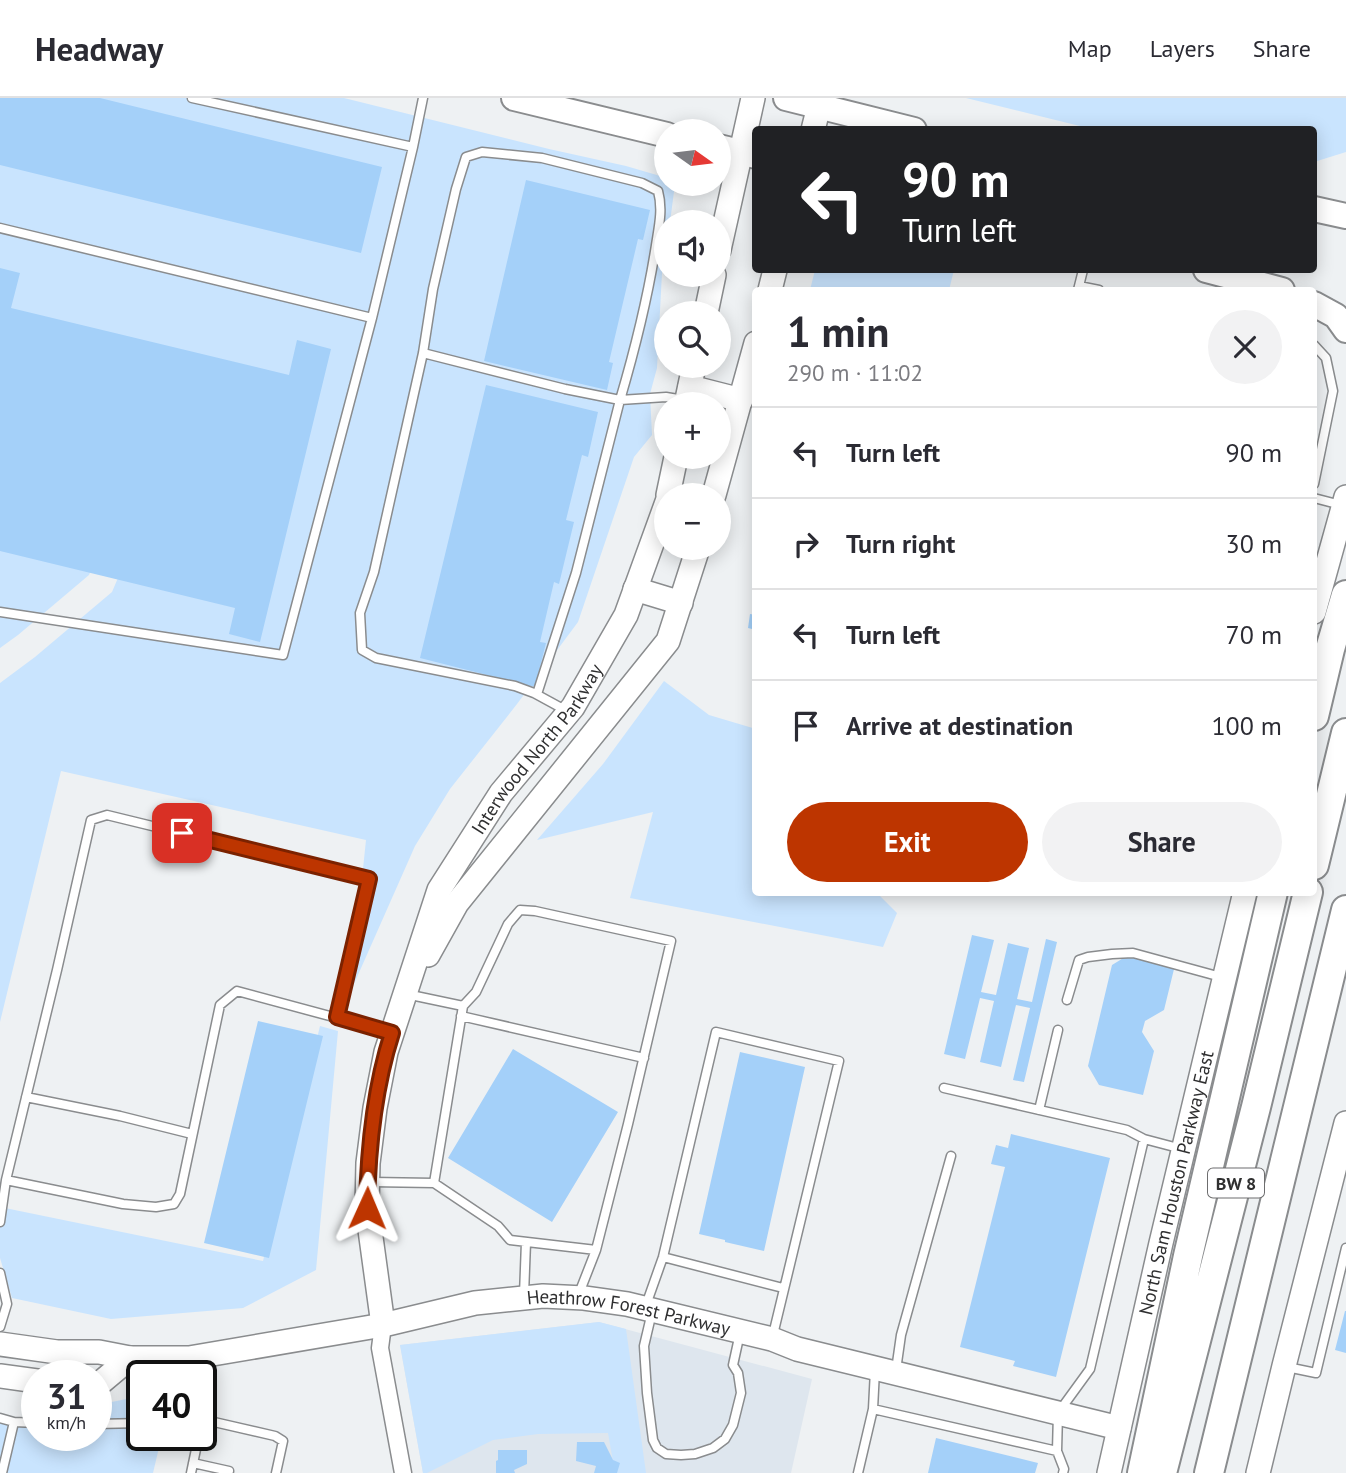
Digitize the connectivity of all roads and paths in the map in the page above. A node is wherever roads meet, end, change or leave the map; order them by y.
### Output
1 (192, 98) edge
2 (424, 98) edge
3 (514, 98) edge
4 (753, 98) edge
5 (786, 98) edge
6 (816, 118) edge
7 (881, 126) edge
8 (654, 132) edge
9 (413, 147) junction
10 (739, 152) edge
11 (727, 210) edge
12 (0, 228) edge
13 (1216, 273) edge
14 (1261, 287) edge
15 (1317, 300) edge
16 (1317, 306) edge
17 (1346, 306) edge
18 (372, 317) junction
19 (1346, 330) edge
20 (1317, 348) edge
21 (423, 353) junction
22 (752, 357) edge
23 (689, 389) edge
24 (620, 400) junction
25 (741, 400) junction
26 (1317, 469) edge
27 (717, 483) edge
28 (1317, 498) edge
29 (1345, 502) edge
30 (654, 537) edge
31 (694, 560) edge
32 (635, 589) junction
33 (1346, 595) edge
34 (1317, 601) edge
35 (681, 603) junction
36 (0, 612) edge
37 (537, 694) junction
38 (1317, 703) edge
39 (569, 712) junction
40 (1346, 733) edge
41 (1317, 853) edge
42 (1244, 896) edge
43 (1272, 896) edge
44 (1307, 896) edge
45 (1346, 910) edge
46 (1224, 978) junction
47 (405, 994) junction
48 (1067, 1000) dead end
49 (463, 1006) junction
50 (461, 1016) junction
51 (337, 1017) junction
52 (1058, 1030) dead end
53 (392, 1033) junction
54 (644, 1058) junction
55 (944, 1088) dead end
56 (26, 1097) junction
57 (1039, 1110) junction
58 (1346, 1125) edge
59 (192, 1134) junction
60 (1144, 1139) junction
61 (1183, 1150) junction
62 (951, 1156) dead end
63 (6, 1180) junction
64 (368, 1182) junction
65 (434, 1183) junction
66 (0, 1222) edge
67 (526, 1242) junction
68 (1346, 1248) edge
69 (596, 1250) junction
70 (663, 1257) junction
71 (0, 1273) edge
72 (783, 1288) junction
73 (524, 1298) junction
74 (578, 1298) junction
75 (648, 1308) junction
76 (383, 1325) junction
77 (0, 1327) edge
78 (740, 1330) junction
79 (772, 1339) junction
80 (0, 1344) edge
81 (137, 1360) edge
82 (204, 1360) edge
83 (1284, 1366) junction
84 (885, 1371) junction
85 (0, 1376) edge
86 (21, 1379) edge
87 (873, 1409) junction
88 (1058, 1413) junction
89 (0, 1418) edge
90 (14, 1422) junction
91 (21, 1422) edge
92 (217, 1423) edge
93 (1119, 1428) junction
94 (196, 1451) edge
95 (1056, 1451) junction
96 (193, 1463) junction
97 (231, 1472) edge
98 (2, 1473) edge
99 (191, 1473) edge
100 (276, 1473) edge
101 (403, 1473) edge
102 (858, 1473) edge
103 (1063, 1473) edge
104 (1109, 1473) edge
105 (1142, 1473) edge
106 (1161, 1473) edge
107 (1209, 1473) edge
108 (1258, 1473) edge

1 - 9 lane
2 - 9 lane
3 - 8 main road
4 - 10 street
5 - 6 main road
6 - 7 main road
9 - 18 lane
10 - 11 street
12 - 18 lane
13 - 14 main road
15 - 17 main road
16 - 19 main road
18 - 36 lane
20 - 26 lane
21 - 24 lane
21 - 24 lane
21 - 37 lane
22 - 25 street
23 - 24 lane
23 - 25 street
24 - 37 lane
25 - 27 street
28 - 29 lane
29 - 34 street
30 - 32 street, Interwood North Parkway
31 - 35 street, Interwood North Parkway
32 - 35 street
32 - 39 street, Interwood North Parkway
33 - 38 highway
35 - 47 street, Interwood North Parkway
37 - 39 lane
39 - 47 street, Interwood North Parkway
40 - 41 highway
42 - 46 street, North Sam Houston Parkway East
43 - 105 highway
44 - 106 highway, BW 8
45 - 107 highway, BW 8
46 - 48 lane
46 - 61 street, North Sam Houston Parkway East
47 - 49 lane
47 - 53 street, Interwood North Parkway
49 - 50 lane
49 - 54 lane
50 - 54 lane
50 - 65 lane
51 - 53 lane
51 - 56 lane
51 - 59 lane
52 - 57 lane
53 - 64 street, Interwood North Parkway
54 - 69 lane
55 - 57 lane
56 - 59 lane
56 - 63 lane
57 - 60 lane
58 - 83 street
59 - 63 lane
60 - 61 lane
60 - 88 lane
61 - 93 street, North Sam Houston Parkway East
62 - 84 lane
63 - 66 lane
64 - 65 lane
64 - 76 street, Interwood North Parkway
65 - 67 lane
67 - 69 lane
67 - 73 lane
68 - 83 lane
69 - 74 lane
70 - 72 lane
70 - 72 lane
70 - 75 lane
71 - 77 lane
72 - 79 lane
73 - 74 street, Heathrow Forest Parkway
73 - 76 street, Heathrow Forest Parkway
74 - 75 street, Heathrow Forest Parkway
75 - 78 street, Heathrow Forest Parkway
75 - 78 lane
76 - 82 street, Heathrow Forest Parkway
76 - 101 street, Interwood North Parkway
78 - 79 street, Heathrow Forest Parkway
79 - 84 street, Heathrow Forest Parkway
80 - 81 street, Heathrow Forest Parkway
83 - 108 street
84 - 87 lane
84 - 88 street, Heathrow Forest Parkway
85 - 86 street
87 - 95 lane
87 - 102 lane
88 - 93 street, Heathrow Forest Parkway
88 - 95 lane
89 - 90 lane
90 - 91 lane
90 - 98 lane
92 - 100 lane
93 - 104 street, North Sam Houston Parkway East
94 - 96 lane
95 - 103 lane
96 - 97 lane
96 - 99 lane

